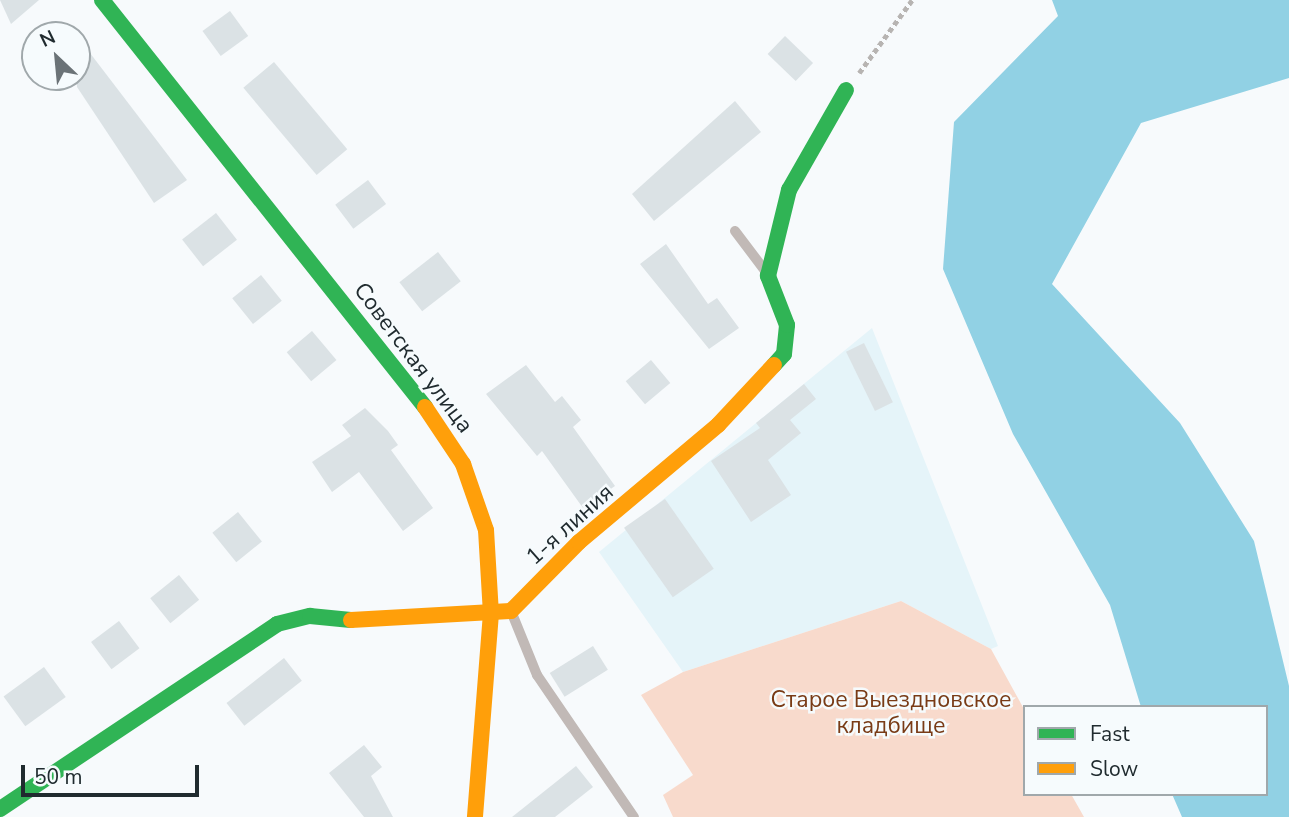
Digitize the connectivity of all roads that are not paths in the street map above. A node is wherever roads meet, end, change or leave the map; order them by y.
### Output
1 (102, 0) edge
2 (846, 90) road end
3 (735, 231) dead end
4 (768, 275) junction
5 (511, 611) junction
6 (491, 613) junction
7 (0, 809) edge
8 (475, 817) edge
9 (634, 817) edge

1 - 6 street, Советская улица
2 - 4 street
3 - 4 lane
4 - 5 street, 1-я линия
5 - 6 street
5 - 9 lane
6 - 7 street
6 - 8 street, Советская улица

